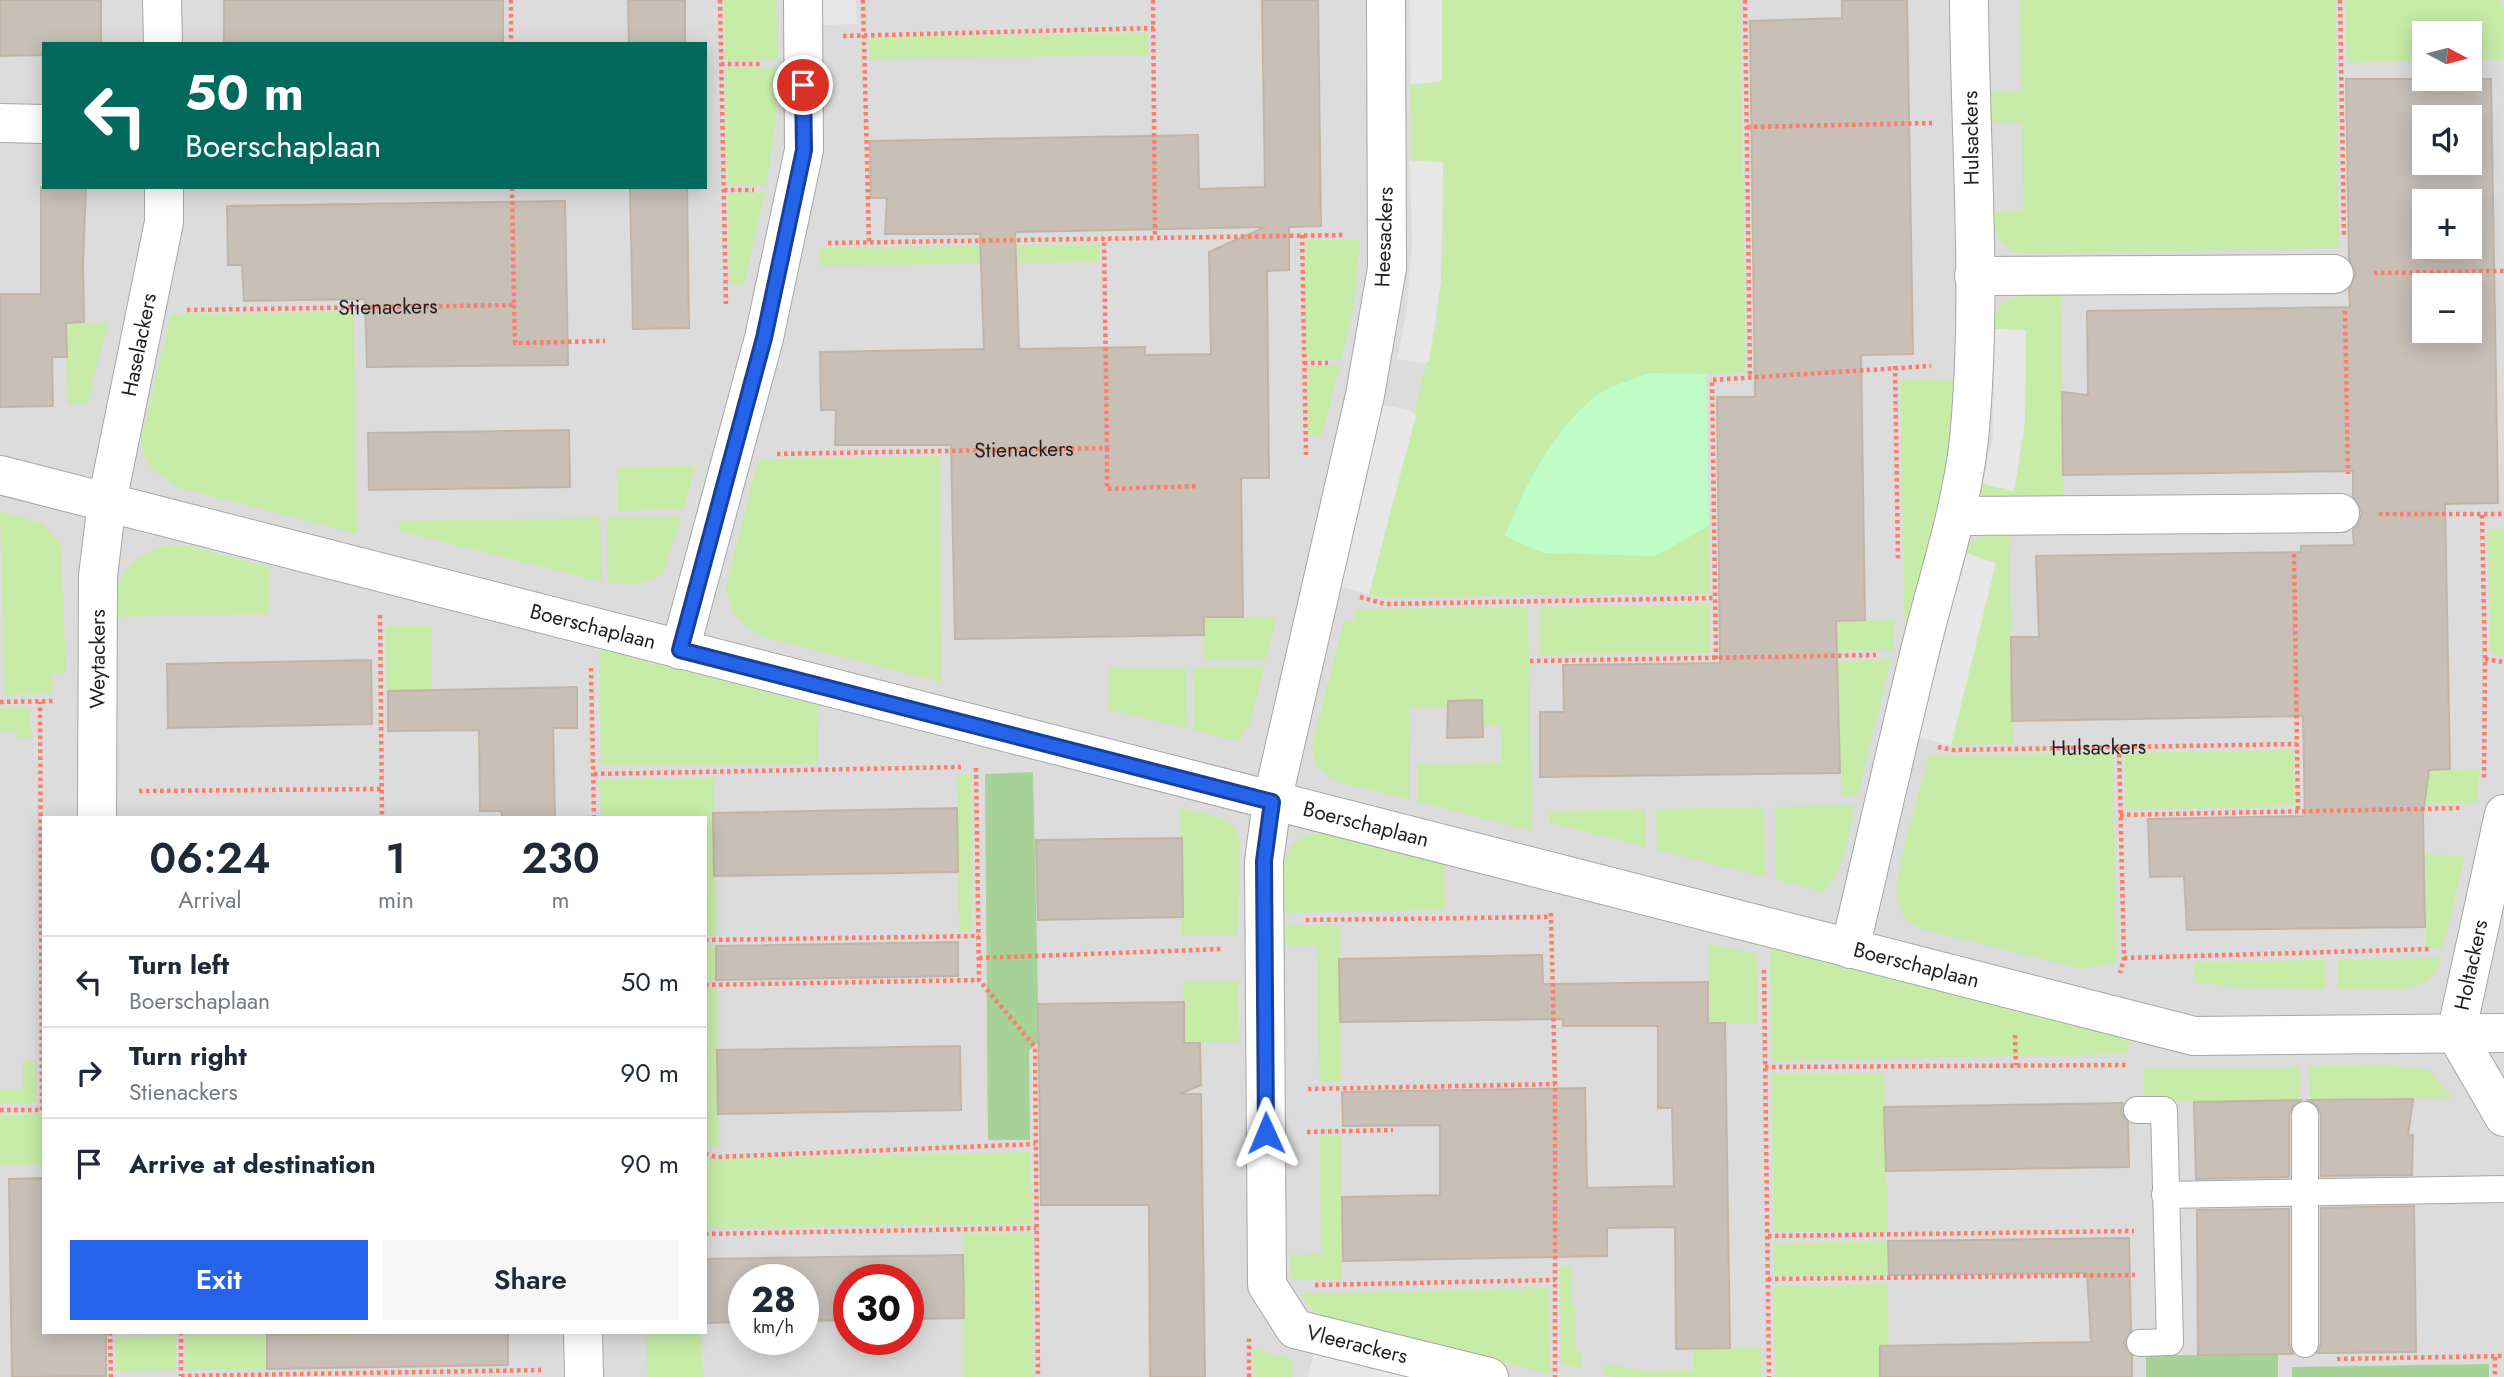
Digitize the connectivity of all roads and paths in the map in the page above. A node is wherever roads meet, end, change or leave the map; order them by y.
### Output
1 (162, 0) edge
2 (511, 0) edge
3 (720, 0) edge
4 (863, 0) edge
5 (1153, 0) edge
6 (1386, 0) edge
7 (1745, 0) edge
8 (1969, 0) edge
9 (803, 18) edge
10 (1154, 28) junction
11 (864, 35) junction
12 (163, 42) edge
13 (511, 42) edge
14 (1970, 122) junction
15 (0, 123) edge
16 (42, 124) edge
17 (1747, 127) junction
18 (164, 189) edge
19 (512, 189) edge
20 (1302, 235) junction
21 (1387, 235) junction
22 (1155, 237) junction
23 (1104, 238) junction
24 (869, 242) junction
25 (784, 244) junction
26 (2504, 271) edge
27 (2334, 274) joint
28 (1974, 276) junction
29 (514, 305) junction
30 (726, 306) dead end
31 (145, 311) junction
32 (605, 341) dead end
33 (1895, 366) junction
34 (1974, 366) junction
35 (1750, 377) junction
36 (1107, 448) junction
37 (732, 455) junction
38 (1348, 470) junction
39 (0, 475) edge
40 (1198, 486) dead end
41 (107, 502) junction
42 (2340, 513) joint
43 (2294, 514) junction
44 (2482, 514) junction
45 (2504, 514) edge
46 (1957, 516) junction
47 (380, 572) junction
48 (1898, 572) dead end
49 (1321, 588) junction
50 (1715, 598) junction
51 (595, 628) junction
52 (680, 650) junction
53 (1919, 654) junction
54 (1716, 659) junction
55 (2485, 659) junction
56 (1530, 661) dead end
57 (2504, 662) edge
58 (0, 702) edge
59 (1900, 739) junction
60 (2297, 744) junction
61 (2119, 747) junction
62 (594, 774) junction
63 (381, 789) junction
64 (1272, 802) junction
65 (97, 804) edge
66 (2486, 805) edge
67 (2298, 812) junction
68 (2120, 815) junction
69 (382, 816) edge
70 (594, 816) edge
71 (1557, 874) junction
72 (1550, 917) junction
73 (42, 925) edge
74 (1767, 928) junction
75 (1264, 934) junction
76 (979, 936) junction
77 (707, 940) edge
78 (2475, 948) junction
79 (1850, 949) junction
80 (979, 958) junction
81 (2124, 958) junction
82 (979, 980) junction
83 (707, 985) edge
84 (2109, 1014) junction
85 (2504, 1033) edge
86 (2456, 1034) junction
87 (2137, 1065) dead end
88 (1765, 1067) junction
89 (1555, 1084) junction
90 (1265, 1090) junction
91 (0, 1110) edge
92 (42, 1110) edge
93 (2137, 1110) dead end
94 (2305, 1115) dead end
95 (2504, 1117) edge
96 (1393, 1130) dead end
97 (1266, 1133) junction
98 (1035, 1144) junction
99 (707, 1155) edge
100 (2504, 1189) edge
101 (2305, 1194) junction
102 (2165, 1195) junction
103 (1036, 1228) junction
104 (2138, 1231) dead end
105 (707, 1234) edge
106 (1768, 1236) junction
107 (2139, 1275) dead end
108 (1768, 1279) junction
109 (1555, 1280) junction
110 (1267, 1285) junction
111 (110, 1334) edge
112 (181, 1334) edge
113 (583, 1334) edge
114 (1248, 1337) dead end
115 (2140, 1343) dead end
116 (2305, 1344) dead end
117 (2504, 1356) edge
118 (2495, 1357) junction
119 (2333, 1359) dead end
120 (584, 1373) edge
121 (181, 1376) edge
122 (111, 1377) edge
123 (1038, 1377) edge
124 (1489, 1377) edge
125 (1555, 1377) edge
126 (1769, 1377) edge
127 (2495, 1377) edge

1 - 12 street
2 - 13 path
3 - 30 path
4 - 11 path
5 - 10 path
6 - 21 street, Heesackers
7 - 17 path
8 - 14 street, Hulsackers
9 - 11 path
9 - 25 street
10 - 11 path
10 - 22 path
11 - 24 path
14 - 17 path
14 - 28 street, Hulsackers
15 - 16 street
17 - 35 path
18 - 31 street, Haselackers
19 - 29 path
20 - 21 path
20 - 22 path
20 - 38 path
21 - 38 street, Heesackers
22 - 23 path
23 - 24 path
23 - 36 path
24 - 25 path
25 - 37 street
26 - 27 path
27 - 28 street
28 - 34 street, Hulsackers
29 - 31 path, Stienackers
29 - 32 path
31 - 41 street, Haselackers
33 - 34 path
33 - 35 path
33 - 48 path
34 - 46 street, Hulsackers
35 - 50 path
36 - 37 path, Stienackers
36 - 40 path
37 - 52 street
38 - 49 street, Heesackers
39 - 41 street, Boerschaplaan
41 - 47 street, Boerschaplaan
41 - 65 street, Weytackers
42 - 43 street
42 - 44 path
43 - 46 street
43 - 60 path
44 - 45 path
44 - 55 path
46 - 53 street, Hulsackers
47 - 51 street, Boerschaplaan
47 - 63 path
49 - 50 path
49 - 64 street, Heesackers
50 - 54 path
51 - 52 street, Boerschaplaan
51 - 62 path
52 - 64 street, Boerschaplaan
53 - 54 path
53 - 59 street, Hulsackers
54 - 56 path
55 - 57 path
55 - 66 path
58 - 73 path
59 - 61 path, Hulsackers
59 - 79 street, Hulsackers
60 - 61 path, Hulsackers
60 - 67 path
61 - 68 path
62 - 70 path
62 - 76 path
63 - 65 path
63 - 69 path
64 - 71 street, Boerschaplaan
64 - 75 street
66 - 67 path
66 - 78 street, Holtackers
67 - 68 path
68 - 81 path
71 - 72 path
71 - 74 street, Boerschaplaan
72 - 75 path
72 - 89 path
74 - 79 street, Boerschaplaan
74 - 88 path
75 - 80 path
75 - 90 street
76 - 77 path
76 - 80 path
78 - 81 path
78 - 86 street, Holtackers
79 - 84 street, Boerschaplaan
80 - 82 path
81 - 84 path
82 - 83 path
82 - 98 path
84 - 86 street, Boerschaplaan
85 - 86 street, Boerschaplaan
86 - 95 street
87 - 88 path
88 - 106 path
89 - 90 path
89 - 109 path
90 - 97 street
91 - 92 path
93 - 102 lane
94 - 101 lane
96 - 97 path
97 - 110 street
98 - 99 path
98 - 103 path
100 - 101 lane
101 - 102 lane
101 - 116 lane
102 - 115 lane
103 - 105 path
103 - 123 path
104 - 106 path
106 - 108 path
107 - 108 path
108 - 126 path
109 - 110 path
109 - 125 path
110 - 114 path
110 - 124 street, Vleerackers
111 - 122 path
112 - 121 path
113 - 120 street
117 - 118 path
118 - 119 path
118 - 127 path
120 - 121 path

